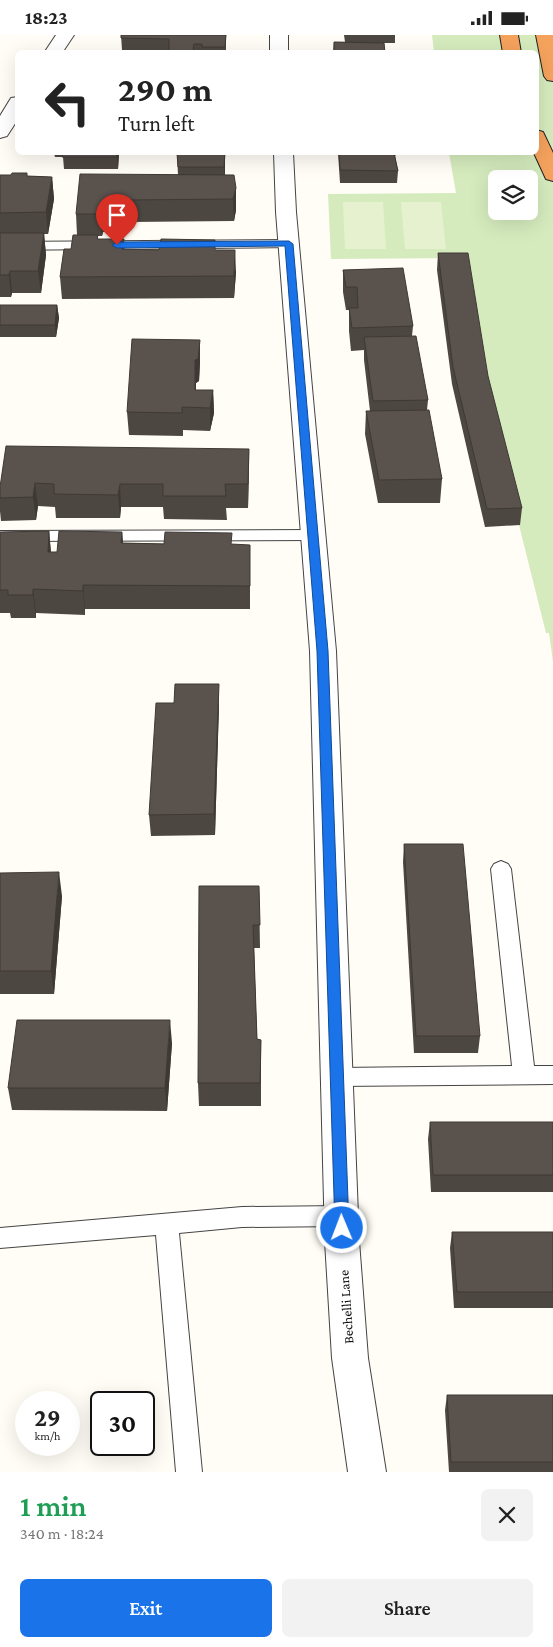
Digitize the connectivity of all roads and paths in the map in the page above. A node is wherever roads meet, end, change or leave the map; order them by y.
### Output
1 (65, 35) edge
2 (279, 35) edge
3 (509, 35) edge
4 (545, 35) edge
5 (54, 50) edge
6 (279, 50) edge
7 (512, 50) edge
8 (553, 76) edge
9 (15, 107) edge
10 (0, 132) edge
11 (539, 143) edge
12 (283, 155) edge
13 (553, 175) edge
14 (289, 244) junction
15 (0, 246) edge
16 (314, 535) junction
17 (0, 536) edge
18 (501, 869) dead end
19 (553, 1075) edge
20 (524, 1076) junction
21 (337, 1077) junction
22 (342, 1216) junction
23 (167, 1223) junction
24 (0, 1238) edge
25 (189, 1472) edge
26 (367, 1472) edge

1 - 5 street
2 - 6 street
3 - 7 highway
4 - 8 highway
9 - 10 street
11 - 13 highway
12 - 14 street, Bechelli Lane
14 - 15 lane
14 - 16 street, Bechelli Lane
16 - 17 lane
16 - 21 street, Bechelli Lane
18 - 20 lane
19 - 20 lane
20 - 21 lane
21 - 22 street, Bechelli Lane
22 - 23 lane
22 - 26 street, Bechelli Lane
23 - 24 lane
23 - 25 lane

